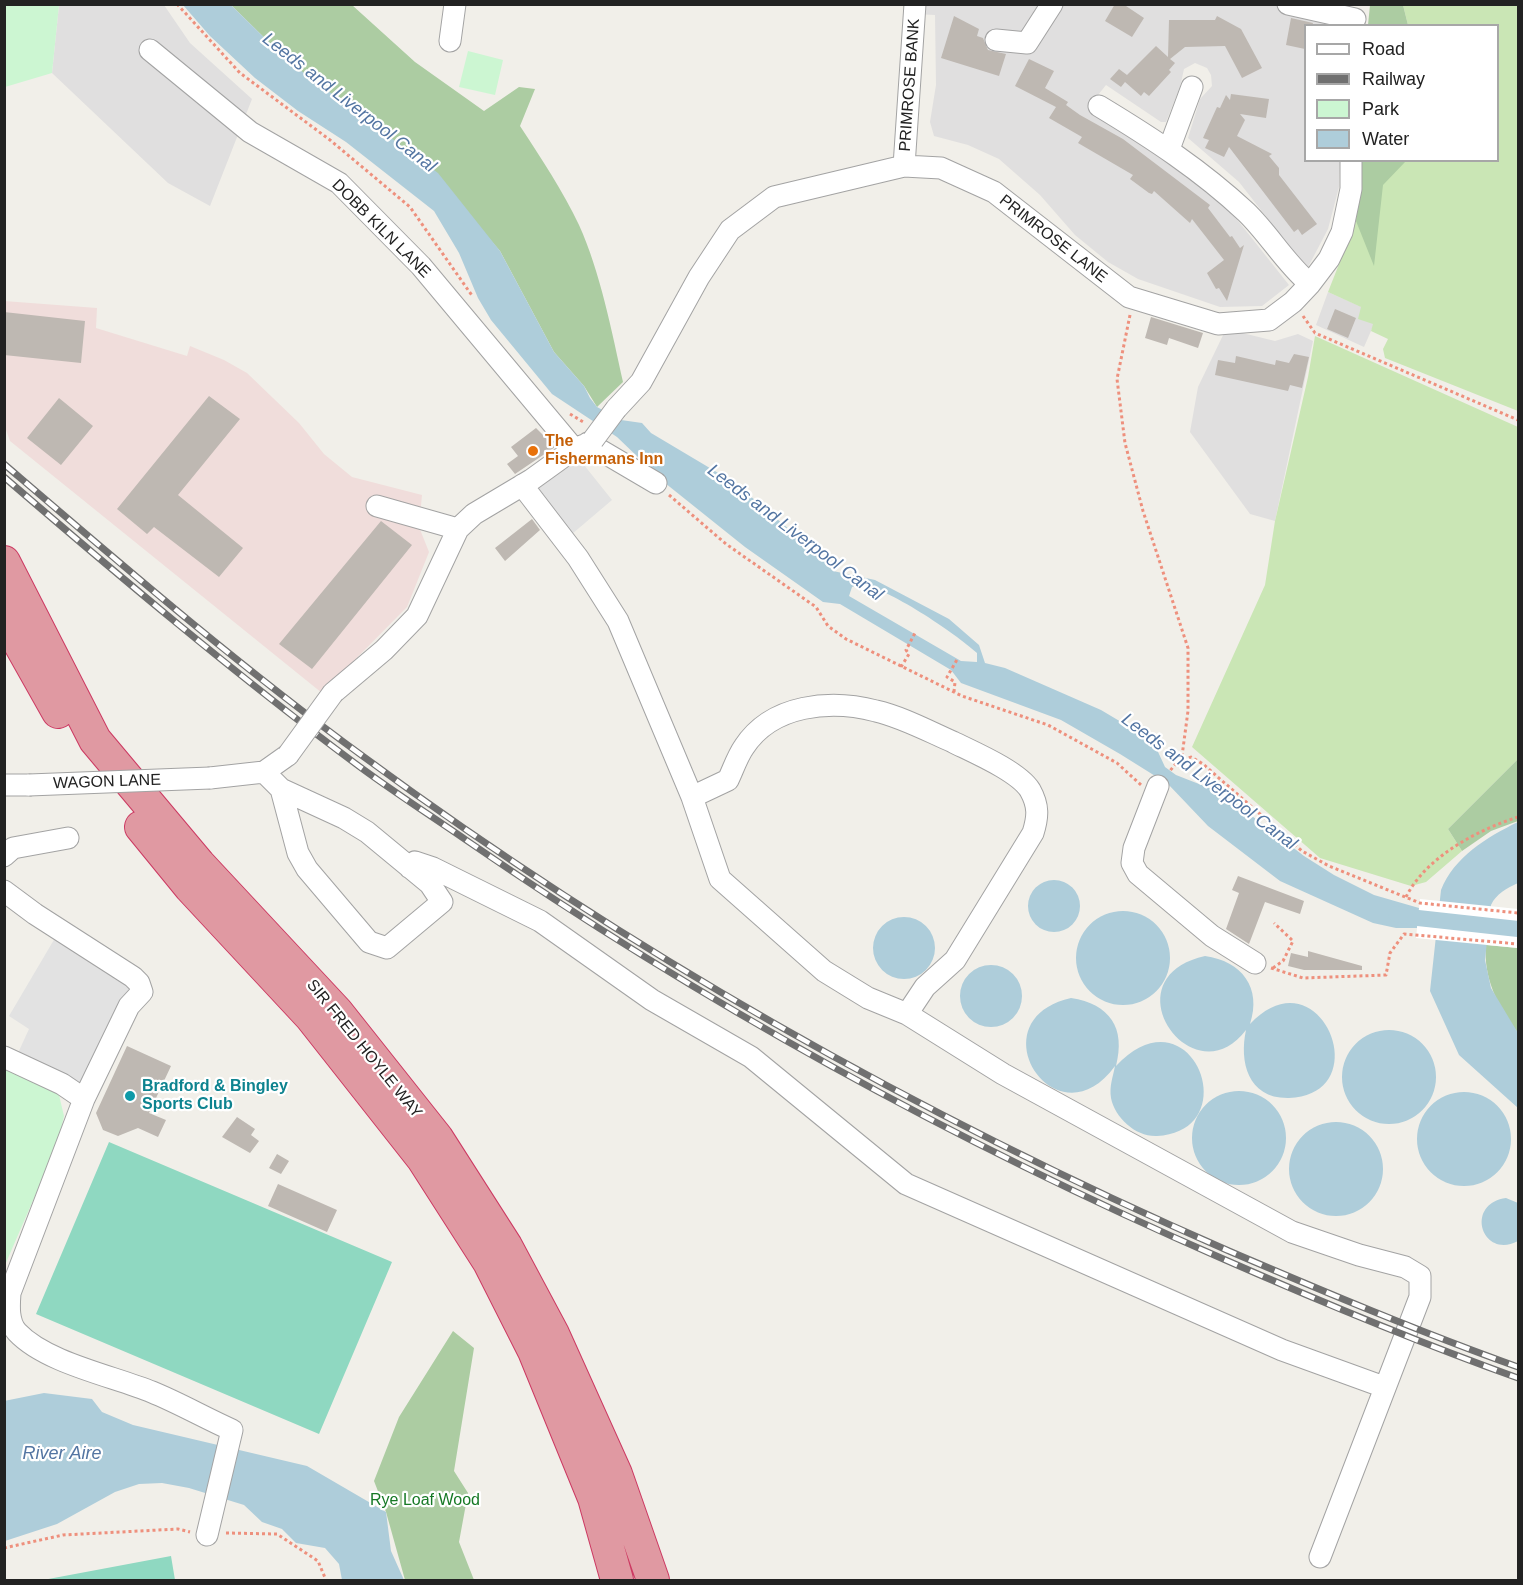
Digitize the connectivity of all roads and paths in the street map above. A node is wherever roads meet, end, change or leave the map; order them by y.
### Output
1 (455, 4) edge
2 (915, 4) edge
3 (1052, 4) edge
4 (1288, 4) edge
5 (1355, 16) edge
6 (996, 40) dead end
7 (450, 41) dead end
8 (150, 50) dead end
9 (1192, 87) dead end
10 (1099, 106) dead end
11 (1169, 148) junction
12 (1351, 162) edge
13 (904, 166) junction
14 (1310, 284) junction
15 (1129, 297) junction
16 (1293, 302) junction
17 (1518, 420) edge
18 (585, 444) junction
19 (656, 483) joint
20 (522, 485) junction
21 (377, 506) dead end
22 (459, 529) junction
23 (4, 562) edge
24 (4, 616) edge
25 (915, 633) dead end
26 (958, 658) dead end
27 (901, 668) junction
28 (954, 692) junction
29 (264, 772) junction
30 (4, 785) edge
31 (1158, 786) joint
32 (281, 789) junction
33 (692, 796) junction
34 (1518, 817) edge
35 (68, 838) dead end
36 (4, 856) edge
37 (410, 868) junction
38 (4, 891) edge
39 (1406, 897) junction
40 (1518, 913) edge
41 (1274, 923) dead end
42 (1518, 944) edge
43 (1264, 966) junction
44 (907, 1014) junction
45 (4, 1057) edge
46 (84, 1099) junction
47 (1384, 1387) junction
48 (207, 1535) junction
49 (4, 1548) edge
50 (1320, 1557) dead end
51 (326, 1581) edge
52 (617, 1581) edge
53 (653, 1581) edge

1 - 7 street
2 - 13 street, PRIMROSE BANK
3 - 6 street
4 - 5 street
8 - 18 street, DOBB KILN LANE
9 - 11 street
10 - 11 street
11 - 14 street
12 - 14 street, PRIMROSE LANE
13 - 15 street, PRIMROSE LANE
13 - 18 street, PRIMROSE LANE, bridge
14 - 16 street, PRIMROSE LANE
15 - 16 street, PRIMROSE LANE
15 - 39 path
16 - 17 path
18 - 19 street
18 - 20 street, PRIMROSE LANE
19 - 27 path
20 - 22 street, PRIMROSE LANE
20 - 33 street
21 - 22 street
22 - 29 street, bridge
23 - 53 highway, SIR FRED HOYLE WAY
24 - 52 highway, SIR FRED HOYLE WAY
25 - 27 path
26 - 28 path
27 - 28 path
28 - 31 path
29 - 30 street, WAGON LANE, bridge
29 - 32 street
31 - 43 street
32 - 37 street
32 - 37 street
33 - 44 street
33 - 44 street
34 - 39 path
35 - 36 street
37 - 47 street
38 - 46 street
39 - 40 path
41 - 43 path
42 - 43 path
44 - 47 street
45 - 46 street
46 - 48 street
47 - 50 street
48 - 49 path
48 - 51 path

